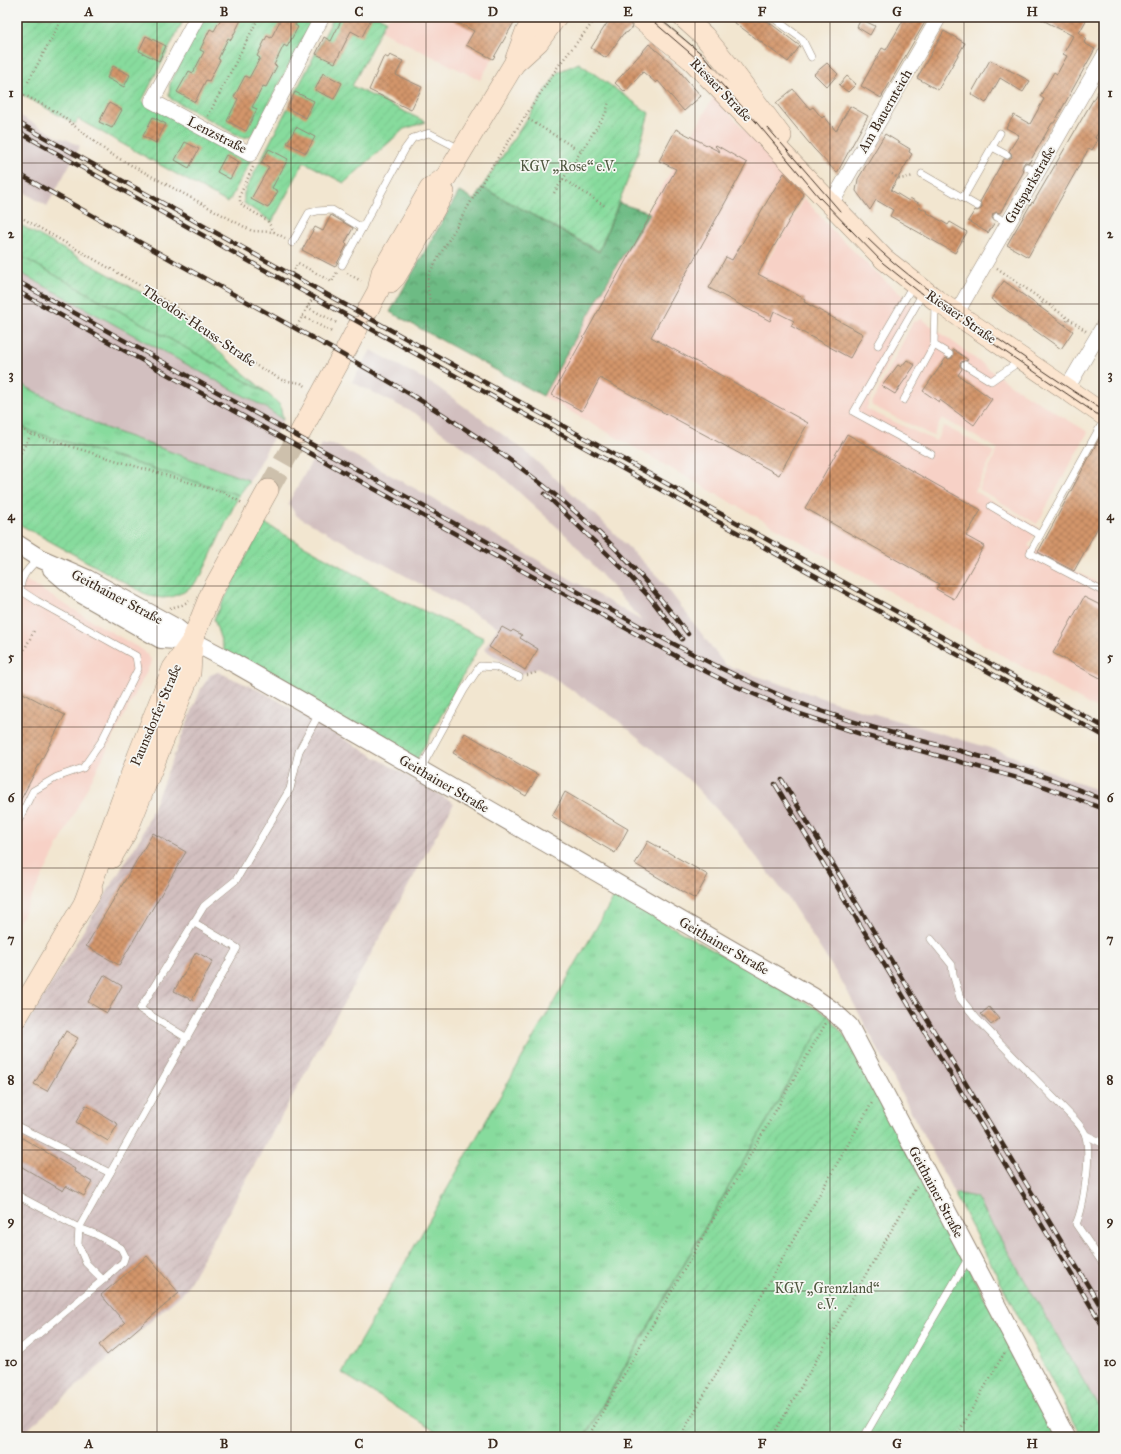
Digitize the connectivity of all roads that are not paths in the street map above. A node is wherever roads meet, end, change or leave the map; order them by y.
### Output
1 (197, 17) edge
2 (322, 17) edge
3 (535, 17) edge
4 (556, 17) edge
5 (639, 17) edge
6 (683, 17) edge
7 (772, 17) edge
8 (938, 17) edge
9 (1104, 56) edge
10 (811, 57) dead end
11 (514, 64) junction
12 (1000, 133) dead end
13 (992, 147) junction
14 (462, 149) junction
15 (1007, 156) dead end
16 (922, 174) dead end
17 (964, 198) junction
18 (831, 204) junction
19 (977, 206) dead end
20 (362, 228) junction
21 (292, 243) road end
22 (342, 268) road end
23 (925, 292) junction
24 (956, 314) junction
25 (1104, 324) edge
26 (878, 345) dead end
27 (934, 345) junction
28 (949, 354) dead end
29 (1022, 359) junction
30 (965, 365) dead end
31 (1066, 390) junction
32 (904, 400) dead end
33 (1104, 415) edge
34 (1104, 420) edge
35 (300, 433) tunnel mouth
36 (931, 454) dead end
37 (268, 490) tunnel mouth
38 (991, 506) dead end
39 (1040, 535) junction
40 (17, 544) edge
41 (39, 558) junction
42 (1104, 592) edge
43 (192, 641) junction
44 (519, 677) dead end
45 (320, 712) junction
46 (420, 770) junction
47 (17, 823) edge
48 (193, 922) junction
49 (931, 940) dead end
50 (17, 1017) edge
51 (187, 1038) junction
52 (17, 1126) edge
53 (1086, 1135) junction
54 (1104, 1144) edge
55 (110, 1173) junction
56 (17, 1195) edge
57 (79, 1228) junction
58 (970, 1255) junction
59 (1104, 1265) edge
60 (103, 1280) junction
61 (17, 1352) edge
62 (864, 1437) edge
63 (1066, 1437) edge

1 - 2 street, Lenzstraße
3 - 11 main road
4 - 11 main road
5 - 18 main road, Riesaer Straße
6 - 18 main road, Riesaer Straße
7 - 10 lane
8 - 18 street, Am Bauernteich
9 - 24 street, Gutsparkstraße
11 - 14 main road
12 - 13 lane
13 - 15 lane
13 - 17 lane
14 - 20 lane
14 - 35 main road
16 - 17 lane
17 - 19 lane
18 - 23 main road, Riesaer Straße
20 - 21 lane
20 - 22 lane
23 - 24 main road, Riesaer Straße
23 - 26 lane
23 - 27 lane
23 - 36 lane
24 - 29 main road, Riesaer Straße
25 - 31 street
27 - 28 lane
27 - 32 lane
29 - 30 lane
29 - 31 main road, Riesaer Straße
31 - 33 main road, Riesaer Straße
34 - 39 lane
37 - 43 main road
38 - 39 lane
39 - 42 lane
40 - 41 street, Geithainer Straße
41 - 43 street, Geithainer Straße
41 - 47 lane
43 - 45 street, Geithainer Straße
43 - 50 main road, Paunsdorfer Straße
44 - 46 lane
45 - 46 street, Geithainer Straße
45 - 48 lane
46 - 58 street, Geithainer Straße
48 - 51 lane
48 - 51 lane
49 - 53 lane
51 - 55 lane
52 - 55 lane
53 - 54 lane
53 - 59 lane
55 - 57 lane
56 - 57 lane
57 - 60 lane
57 - 60 lane
58 - 62 lane
58 - 63 street, Geithainer Straße
60 - 61 lane

